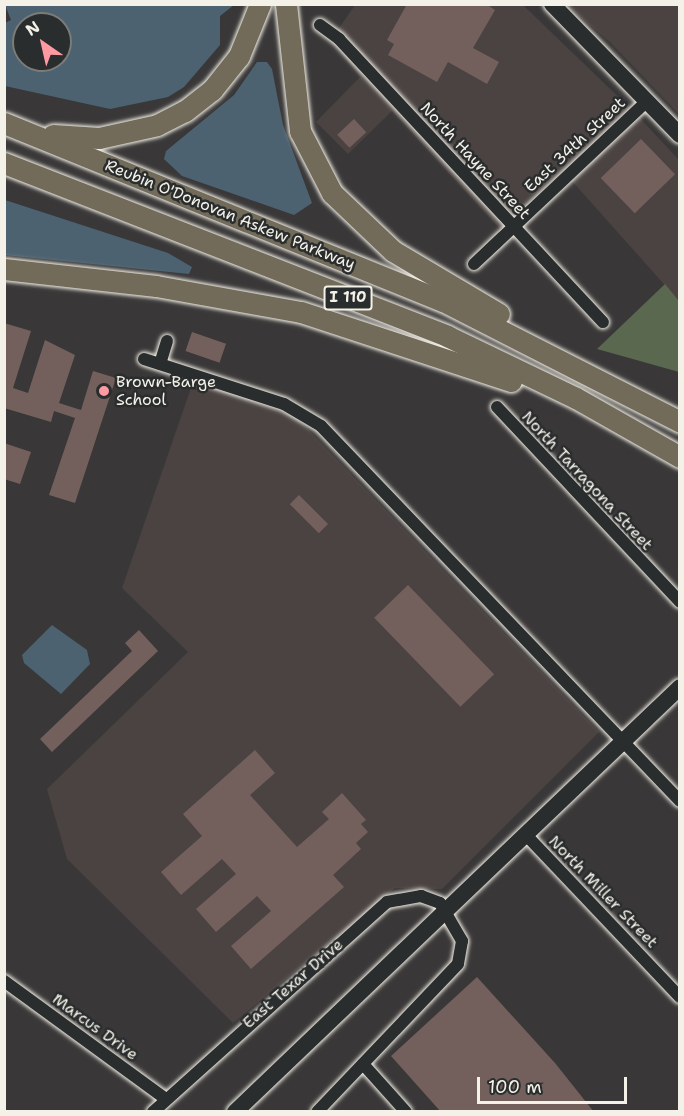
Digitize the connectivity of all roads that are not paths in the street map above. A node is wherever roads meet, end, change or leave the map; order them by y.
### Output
1 (260, 4) edge
2 (286, 4) edge
3 (552, 4) edge
4 (320, 26) dead end
5 (647, 101) junction
6 (5, 123) edge
7 (680, 135) edge
8 (4, 163) edge
9 (512, 226) junction
10 (474, 264) dead end
11 (4, 270) edge
12 (603, 322) dead end
13 (167, 341) dead end
14 (538, 347) junction
15 (144, 358) dead end
16 (160, 363) junction
17 (497, 408) dead end
18 (680, 422) edge
19 (680, 459) edge
20 (680, 602) edge
21 (680, 687) edge
22 (622, 741) junction
23 (680, 801) edge
24 (527, 836) junction
25 (447, 909) junction
26 (4, 981) edge
27 (680, 997) edge
28 (363, 1064) junction
29 (166, 1099) junction
30 (153, 1112) edge
31 (236, 1112) edge
32 (317, 1112) edge
33 (406, 1112) edge

1 - 6 highway
2 - 14 highway
3 - 5 main road
4 - 9 street, North Hayne Street
5 - 7 main road
5 - 9 street, East 34th Street
6 - 14 highway, Reubin O'Donovan Askew Parkway / I 110
8 - 19 highway, Reubin O'Donovan Askew Parkway / I 110
9 - 10 street, East 34th Street
9 - 12 street, North Hayne Street
11 - 19 highway
13 - 16 street
14 - 18 highway, Reubin O'Donovan Askew Parkway / I 110
15 - 16 street
16 - 22 street
17 - 20 street, North Tarragona Street
21 - 22 main road
22 - 23 street
22 - 24 main road
24 - 25 main road
24 - 27 street, North Miller Street
25 - 28 street
25 - 29 street, East Texar Drive
25 - 31 main road
26 - 29 street, Marcus Drive
28 - 32 street
28 - 33 street
29 - 30 street, East Texar Drive

